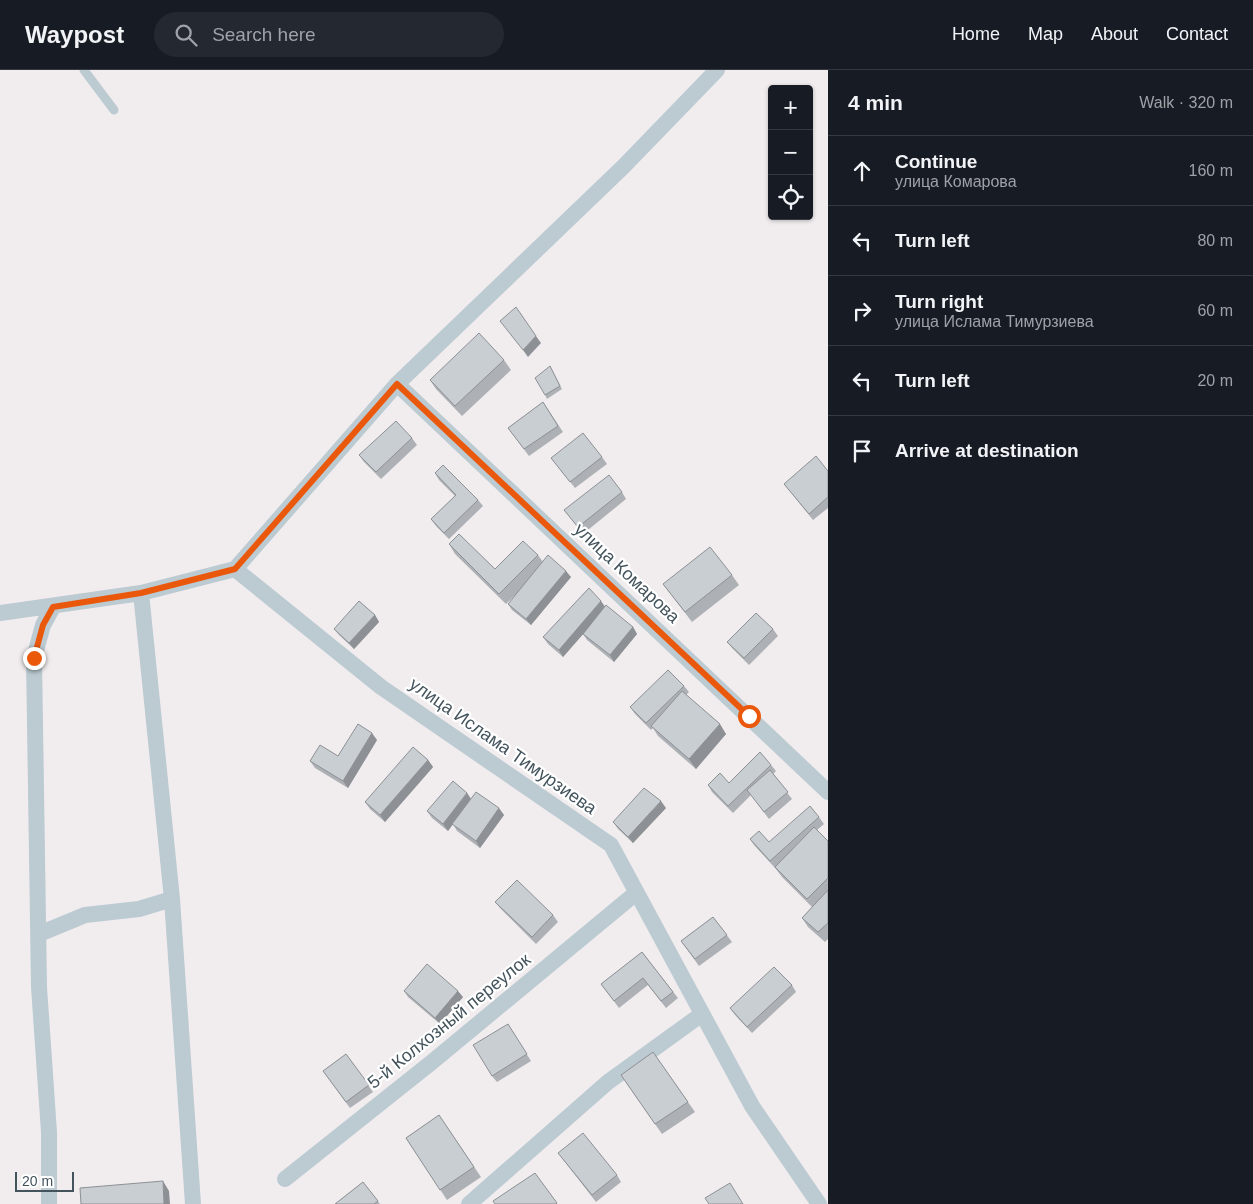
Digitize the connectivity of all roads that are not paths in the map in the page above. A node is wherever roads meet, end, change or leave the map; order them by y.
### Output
1 (84, 70) edge
2 (717, 70) edge
3 (114, 110) dead end
4 (397, 384) junction
5 (235, 569) junction
6 (141, 593) junction
7 (53, 607) junction
8 (0, 613) edge
9 (828, 792) edge
10 (636, 893) junction
11 (172, 899) junction
12 (39, 934) junction
13 (702, 1014) junction
14 (285, 1179) dead end
15 (49, 1204) edge
16 (194, 1204) edge
17 (469, 1204) edge
18 (819, 1204) edge

1 - 3 lane
2 - 4 street
4 - 5 street
4 - 9 street, улица Комарова
5 - 6 street
5 - 10 street, улица Ислама Тимурзиева
6 - 7 street
6 - 11 street
7 - 8 street
7 - 12 street
10 - 13 street, улица Ислама Тимурзиева
10 - 14 street, 5-й Колхозный переулок
11 - 12 street
11 - 16 street
12 - 15 street
13 - 17 street
13 - 18 street, улица Ислама Тимурзиева

